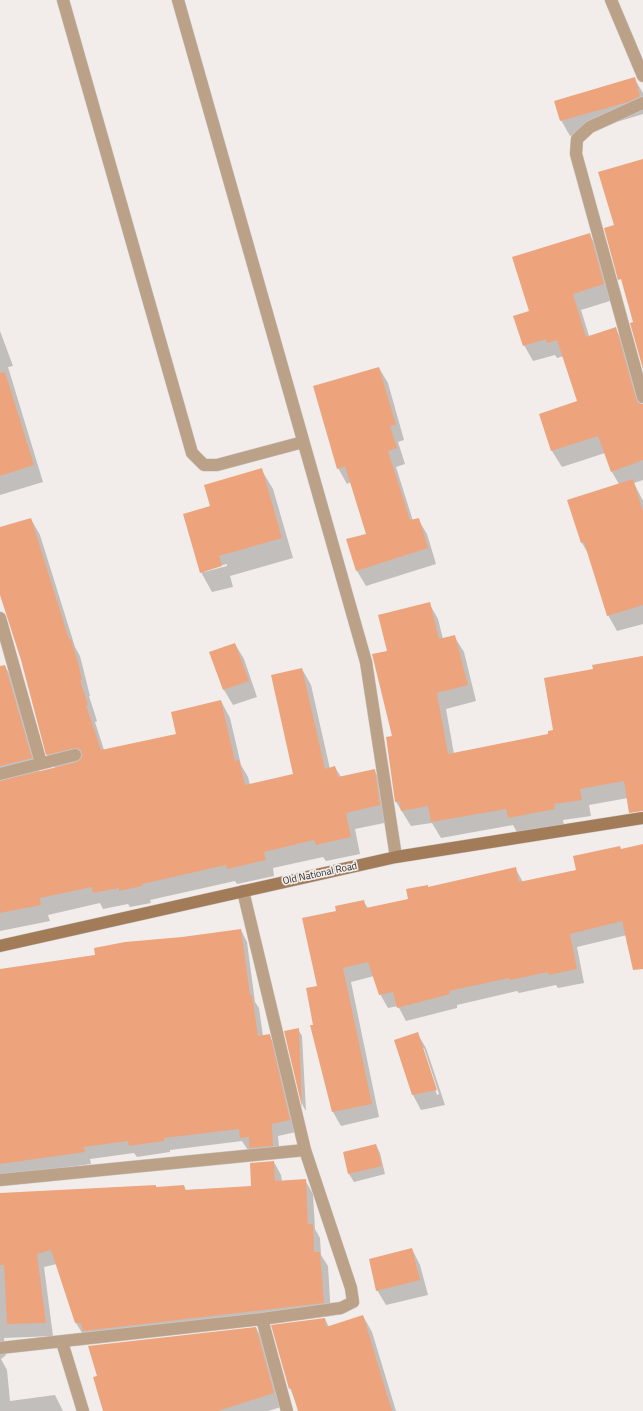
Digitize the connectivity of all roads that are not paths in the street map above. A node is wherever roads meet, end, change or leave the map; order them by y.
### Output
1 (63, 0) edge
2 (178, 0) edge
3 (611, 0) edge
4 (643, 76) edge
5 (643, 103) edge
6 (643, 397) edge
7 (303, 442) junction
8 (0, 618) edge
9 (76, 755) dead end
10 (41, 763) junction
11 (0, 774) edge
12 (643, 818) edge
13 (396, 857) junction
14 (243, 891) junction
15 (0, 946) edge
16 (305, 1150) junction
17 (0, 1180) edge
18 (262, 1319) junction
19 (62, 1342) junction
20 (0, 1348) edge
21 (83, 1411) edge
22 (287, 1411) edge

1 - 7 street
2 - 7 street
3 - 4 street
5 - 6 street
7 - 13 street
8 - 10 street
9 - 10 street
10 - 11 street
12 - 13 main road, Old National Road
13 - 14 main road, Old National Road
14 - 15 main road, Old National Road
14 - 16 street
16 - 17 street
16 - 18 street
18 - 19 street
18 - 22 street
19 - 20 street
19 - 21 street

